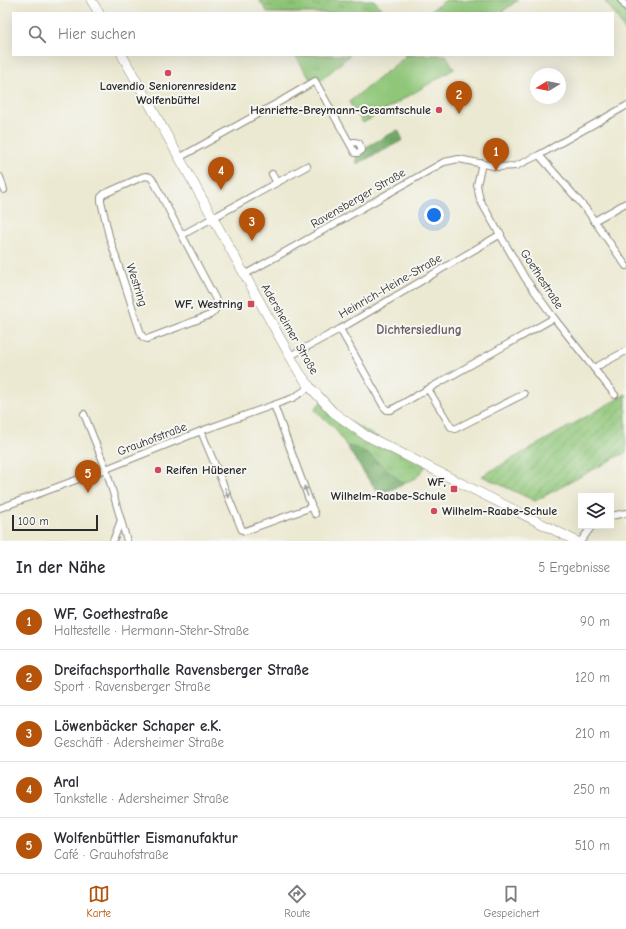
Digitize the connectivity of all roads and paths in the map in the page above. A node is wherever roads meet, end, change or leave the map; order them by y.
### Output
1 (91, 0) edge
2 (621, 0) edge
3 (626, 7) edge
4 (97, 12) edge
5 (123, 56) edge
6 (626, 106) edge
7 (350, 143) dead end
8 (539, 155) junction
9 (179, 158) junction
10 (485, 164) junction
11 (308, 166) dead end
12 (272, 174) dead end
13 (0, 177) edge
14 (277, 183) junction
15 (4, 190) dead end
16 (626, 203) edge
17 (213, 218) junction
18 (594, 221) junction
19 (182, 234) junction
20 (501, 234) junction
21 (626, 266) edge
22 (244, 275) junction
23 (554, 318) junction
24 (340, 329) junction
25 (626, 351) edge
26 (290, 356) junction
27 (594, 368) junction
28 (310, 387) junction
29 (428, 389) junction
30 (524, 394) dead end
31 (616, 395) dead end
32 (274, 405) junction
33 (84, 414) dead end
34 (201, 431) junction
35 (106, 469) junction
36 (311, 505) junction
37 (0, 508) edge
38 (626, 513) edge
39 (315, 514) dead end
40 (614, 515) edge
41 (121, 520) junction
42 (590, 529) edge
43 (113, 541) edge
44 (127, 541) edge
45 (576, 541) edge
46 (581, 541) edge

1 - 4 main road
2 - 3 street
5 - 9 main road, Adersheimer Straße
6 - 8 street, Ravensberger Straße
7 - 9 street
8 - 10 street, Ravensberger Straße
8 - 18 street
9 - 17 main road, Adersheimer Straße
10 - 20 street, Goethestraße
10 - 22 street, Ravensberger Straße
11 - 14 street
12 - 14 street
13 - 15 street
14 - 17 street
16 - 18 street
17 - 19 street
17 - 22 main road, Adersheimer Straße
18 - 21 street
19 - 19 street, Westring
20 - 23 street, Goethestraße
20 - 24 street, Heinrich-Heine-Straße
22 - 26 main road, Adersheimer Straße
23 - 27 street, Goethestraße
23 - 29 street
24 - 26 street, Heinrich-Heine-Straße
24 - 29 street
25 - 27 street
26 - 28 main road, Adersheimer Straße
27 - 31 street, Goethestraße
28 - 32 street, Grauhofstraße
28 - 45 main road, Adersheimer Straße
29 - 30 street
32 - 34 street, Grauhofstraße
36 -> 32 street
33 - 35 street
34 - 35 street, Grauhofstraße
34 -> 36 street
35 - 37 street, Grauhofstraße
35 - 41 street
36 - 39 street
38 - 40 street
41 - 43 street
41 - 44 street
42 - 46 street

